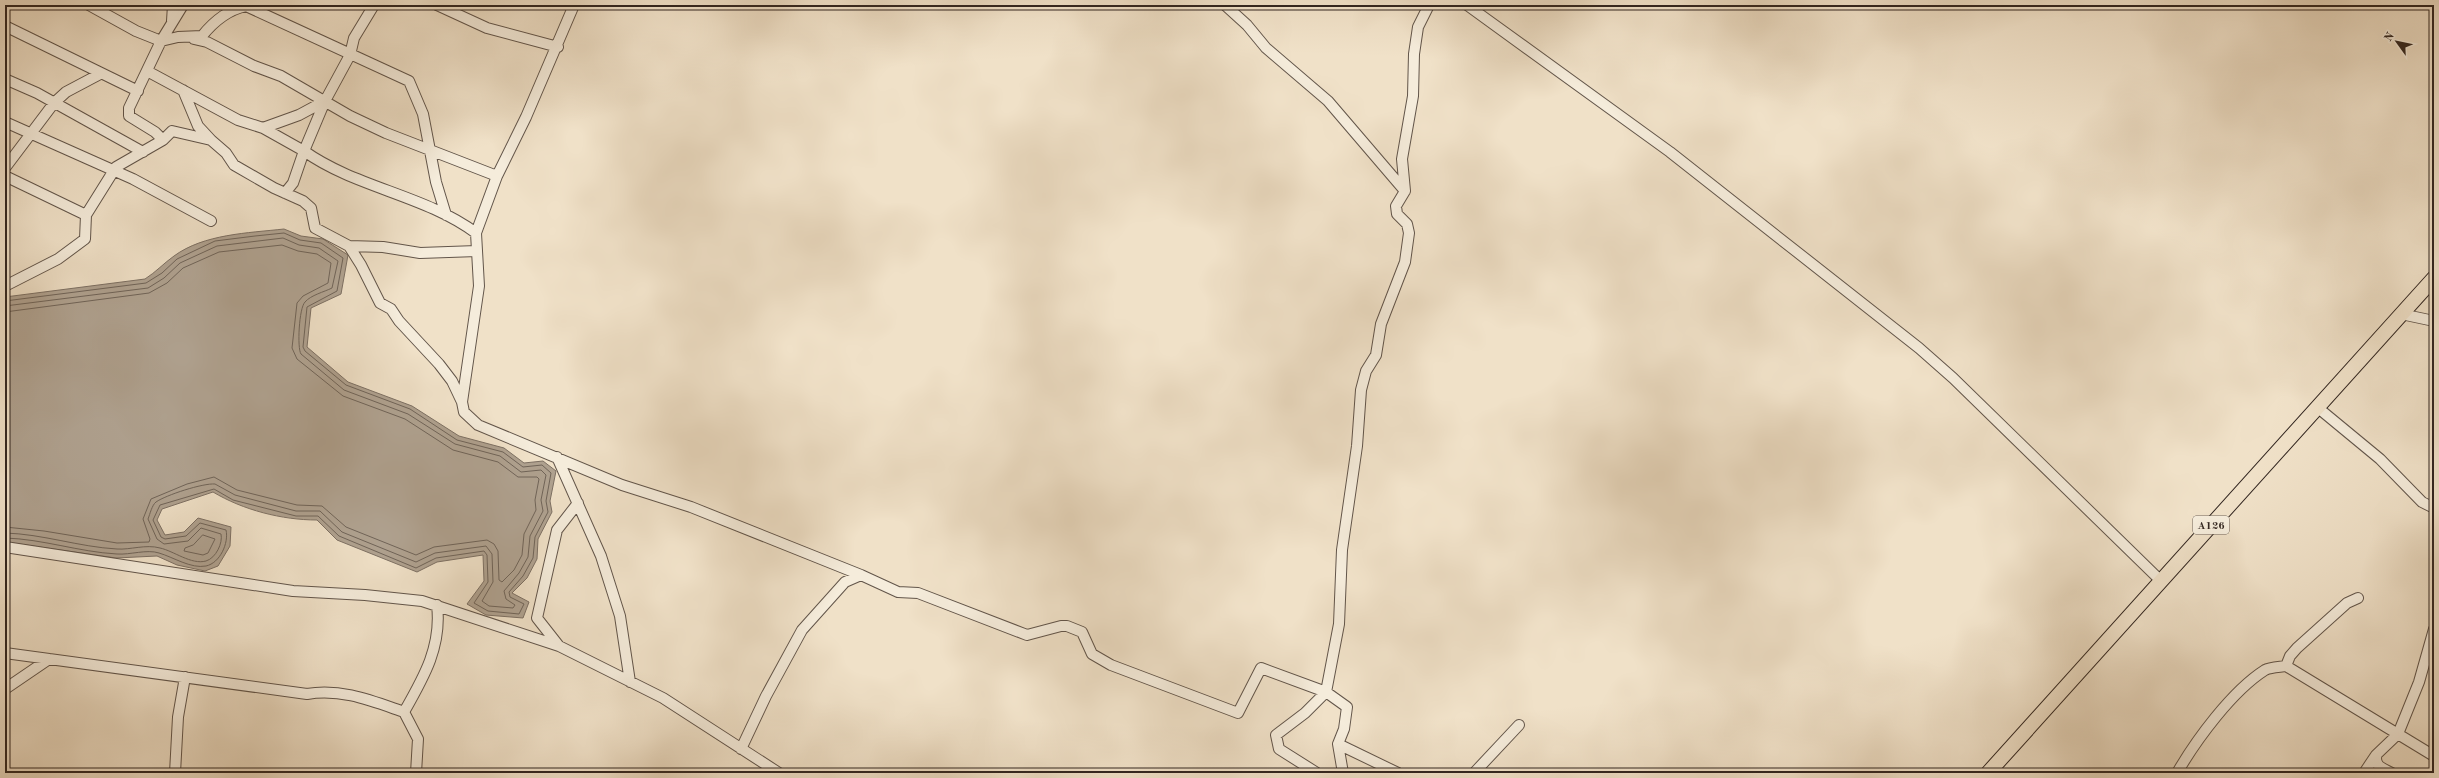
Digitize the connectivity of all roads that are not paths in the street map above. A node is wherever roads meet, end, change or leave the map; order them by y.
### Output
1 (89, 5) edge
2 (176, 5) edge
3 (374, 5) edge
4 (437, 5) edge
5 (574, 5) edge
6 (1225, 5) edge
7 (1428, 5) edge
8 (1467, 5) edge
9 (245, 6) edge
10 (5, 26) edge
11 (185, 38) junction
12 (161, 41) junction
13 (558, 47) junction
14 (350, 54) junction
15 (148, 71) junction
16 (100, 74) junction
17 (5, 79) edge
18 (183, 90) junction
19 (138, 91) junction
20 (325, 101) junction
21 (54, 103) junction
22 (5, 122) edge
23 (263, 128) junction
24 (31, 134) junction
25 (163, 140) junction
26 (211, 140) junction
27 (429, 148) junction
28 (304, 151) junction
29 (143, 152) junction
30 (5, 168) edge
31 (115, 170) junction
32 (5, 176) edge
33 (497, 176) junction
34 (1405, 191) junction
35 (286, 193) junction
36 (86, 214) junction
37 (446, 215) junction
38 (211, 221) dead end
39 (476, 233) junction
40 (349, 246) junction
41 (477, 251) junction
42 (2434, 278) edge
43 (5, 286) edge
44 (2401, 314) junction
45 (2434, 321) edge
46 (462, 402) junction
47 (2317, 408) junction
48 (557, 457) junction
49 (578, 503) junction
50 (2434, 508) edge
51 (5, 547) edge
52 (861, 575) junction
53 (2161, 581) junction
54 (2358, 598) dead end
55 (437, 606) junction
56 (2434, 629) edge
57 (559, 646) junction
58 (5, 653) edge
59 (49, 659) junction
60 (2286, 666) junction
61 (185, 677) junction
62 (630, 682) junction
63 (5, 690) edge
64 (1326, 692) junction
65 (404, 712) junction
66 (1519, 725) dead end
67 (2398, 734) junction
68 (1338, 744) junction
69 (741, 749) junction
70 (2376, 755) junction
71 (2434, 756) edge
72 (175, 773) edge
73 (416, 773) edge
74 (779, 773) edge
75 (1317, 773) edge
76 (1343, 773) edge
77 (1398, 773) edge
78 (1474, 773) edge
79 (1988, 773) edge
80 (2177, 773) edge
81 (2364, 773) edge
82 (2392, 773) edge

1 - 12 street
2 - 12 street
3 - 14 street
4 - 13 street
5 - 13 street
6 - 34 street
7 - 34 street
8 - 53 street
9 - 11 street
9 - 14 street
10 - 16 street
11 - 12 street
11 - 20 street
12 - 15 street
13 - 33 street
14 - 20 street
14 - 27 street
15 - 18 street
15 - 19 street
16 - 19 street
16 - 21 street
17 - 21 street
18 - 23 street
18 - 26 street
19 - 25 street
20 - 23 street
20 - 27 street
20 - 28 street
21 - 24 street
21 - 29 street
22 - 24 street
23 - 28 street
24 - 30 street
24 - 31 street
25 - 26 street
25 - 29 street
26 - 35 street
27 - 33 street
27 - 37 street
28 - 35 street
28 - 37 street
29 - 31 street
31 - 36 street
31 - 38 street
32 - 36 street
33 - 39 street
34 - 64 street
35 - 40 street
36 - 43 street
37 - 39 street
39 - 41 street
40 - 41 street
40 - 46 street
41 - 46 street
42 - 44 highway, A126
44 - 45 street
44 - 47 highway, A126
46 - 48 street
47 - 50 street
47 - 53 highway, A126
48 - 49 street
48 - 52 street
49 - 57 street
49 - 62 street
51 - 55 street
52 - 64 street
52 - 69 street
53 - 79 highway, A126
54 - 60 street
55 - 57 street
55 - 65 street
56 - 67 street
57 - 62 street
58 - 59 street
59 - 61 street
59 - 63 street
60 - 67 street
60 - 80 street
61 - 65 street
61 - 72 street
62 - 69 street
64 - 68 street
64 - 75 street
65 - 73 street
66 - 78 street
67 - 70 street
67 - 71 street
68 - 76 street
68 - 77 street
69 - 74 street
70 - 81 street
70 - 82 street

